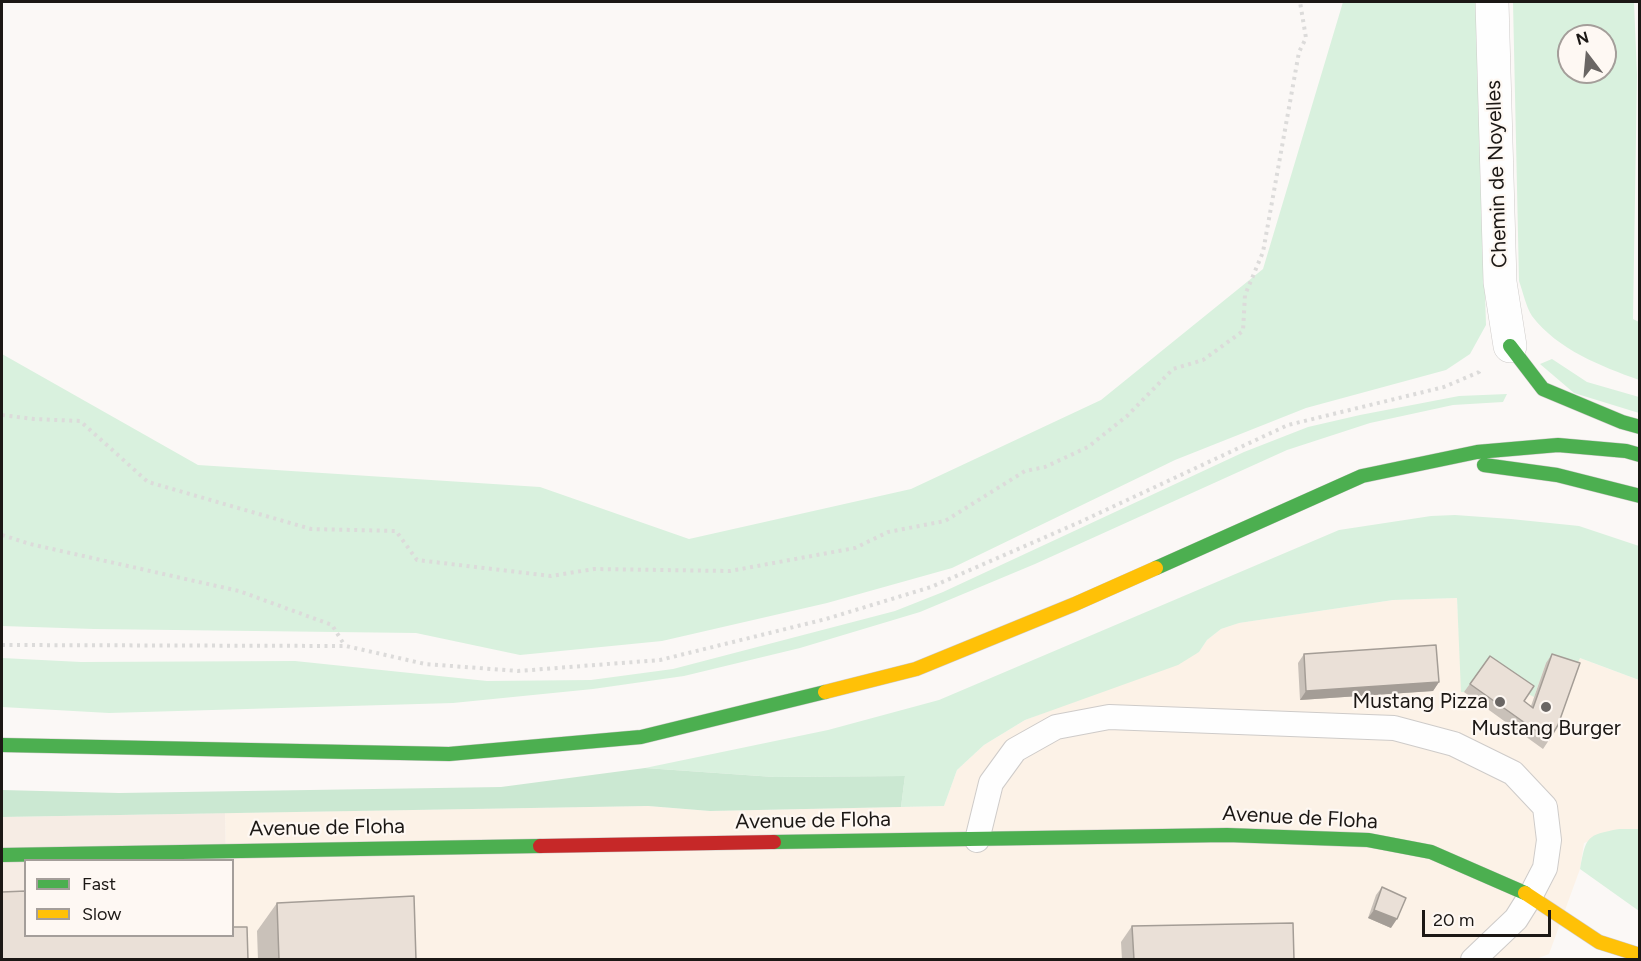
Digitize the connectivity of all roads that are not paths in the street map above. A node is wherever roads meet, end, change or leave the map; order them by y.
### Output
1 (1492, 2) edge
2 (1510, 346) joint
3 (1640, 427) edge
4 (1640, 455) edge
5 (1440, 460) junction
6 (1640, 496) edge
7 (2, 745) edge
8 (977, 840) junction
9 (2, 855) edge
10 (1531, 895) junction
11 (1606, 951) edge
12 (1640, 954) edge
13 (1473, 960) edge

1 - 2 street, Chemin de Noyelles
2 - 3 main road
4 - 5 main road
5 - 6 main road
5 - 7 main road
8 - 9 main road, Avenue de Floha
8 - 10 main road, Avenue de Floha
8 - 10 lane
10 - 11 main road, Avenue de Floha
10 - 13 lane
11 - 12 main road, Avenue de Floha

